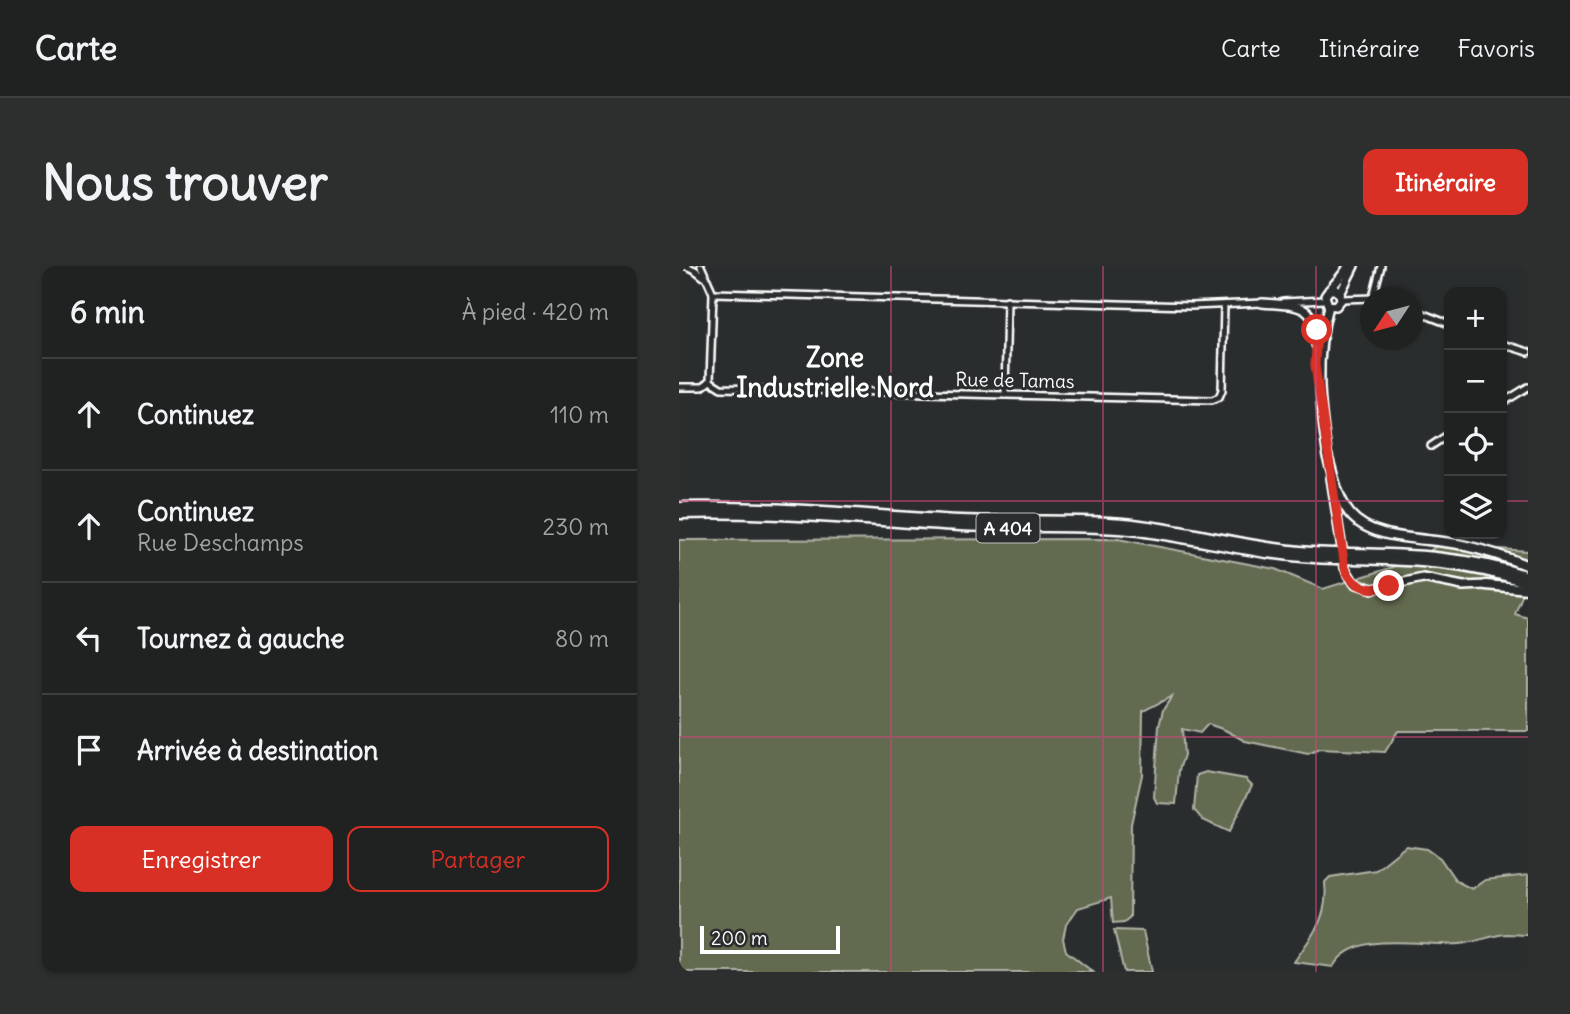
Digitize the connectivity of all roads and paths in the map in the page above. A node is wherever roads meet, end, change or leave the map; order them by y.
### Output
1 (686, 266) edge
2 (701, 266) edge
3 (1348, 266) edge
4 (1354, 266) edge
5 (1381, 266) edge
6 (706, 279) junction
7 (1376, 287) edge
8 (1329, 290) junction
9 (713, 293) junction
10 (1341, 296) junction
11 (1360, 297) edge
12 (1007, 300) junction
13 (1262, 303) junction
14 (1327, 303) junction
15 (1224, 305) junction
16 (1423, 314) edge
17 (1444, 322) edge
18 (1507, 346) edge
19 (1528, 352) edge
20 (710, 381) junction
21 (679, 387) edge
22 (1528, 387) edge
23 (1005, 395) junction
24 (1507, 400) edge
25 (1320, 409) junction
26 (1444, 437) edge
27 (1431, 446) dead end
28 (1327, 454) junction
29 (679, 507) edge
30 (679, 514) edge
31 (1335, 556) junction
32 (1349, 556) junction
33 (1528, 566) edge
34 (1528, 576) edge
35 (1528, 583) edge
36 (1486, 585) joint
37 (1528, 589) edge

1 - 6 street
2 - 6 street
3 - 8 main road
4 - 10 main road
5 - 7 street
6 - 9 street
8 - 10 main road
8 - 14 main road
9 - 12 street
9 - 20 street
10 - 11 street
10 - 14 main road
12 - 15 street
12 - 23 street
13 - 14 street
13 - 15 street
13 - 25 main road
14 - 25 main road
15 - 23 street, Rue de Tamas
16 - 17 street
18 - 19 street
20 - 21 street, Rue de Tamas
20 - 23 street, Rue de Tamas
22 - 24 street
25 - 28 main road
26 - 27 street
28 - 33 highway
28 - 36 main road
29 - 31 highway, A 404
30 - 31 highway, A 404
31 - 32 highway, A 404, bridge
32 - 34 highway, A 404
32 - 35 highway, A 404
36 - 37 highway

